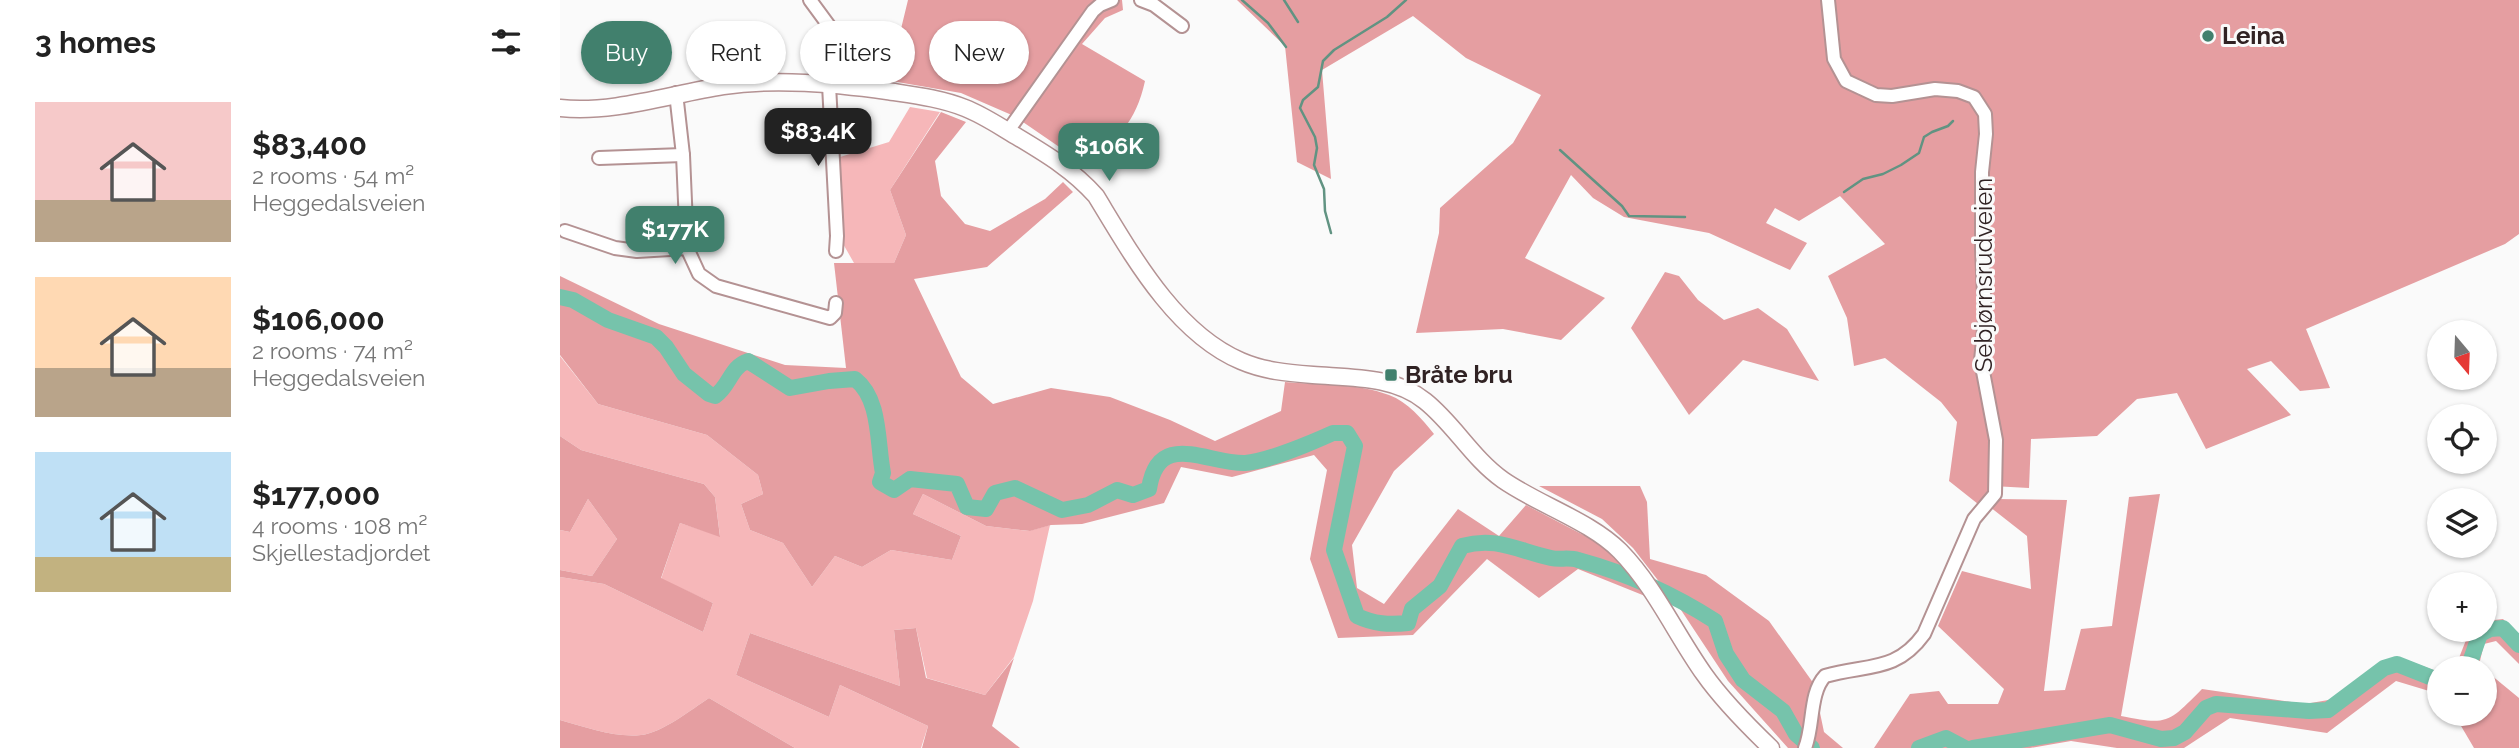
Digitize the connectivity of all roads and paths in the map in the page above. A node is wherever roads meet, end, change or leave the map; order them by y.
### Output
1 (810, 0) edge
2 (1112, 0) edge
3 (1141, 0) edge
4 (1828, 0) edge
5 (1182, 26) dead end
6 (829, 85) junction
7 (850, 86) junction
8 (676, 93) junction
9 (560, 108) edge
10 (1008, 131) junction
11 (683, 155) junction
12 (599, 158) dead end
13 (565, 231) dead end
14 (687, 248) junction
15 (836, 251) dead end
16 (836, 303) dead end
17 (1807, 743) edge
18 (1771, 748) edge

1 - 7 street
2 - 10 street
3 - 5 street
4 - 17 street, Sebjørnsrudveien
6 - 7 main road
6 - 8 main road
6 - 15 street
7 - 10 main road
8 - 9 main road
8 - 11 street
10 - 18 main road
11 - 12 street
11 - 14 street
13 - 14 street
14 - 16 street

